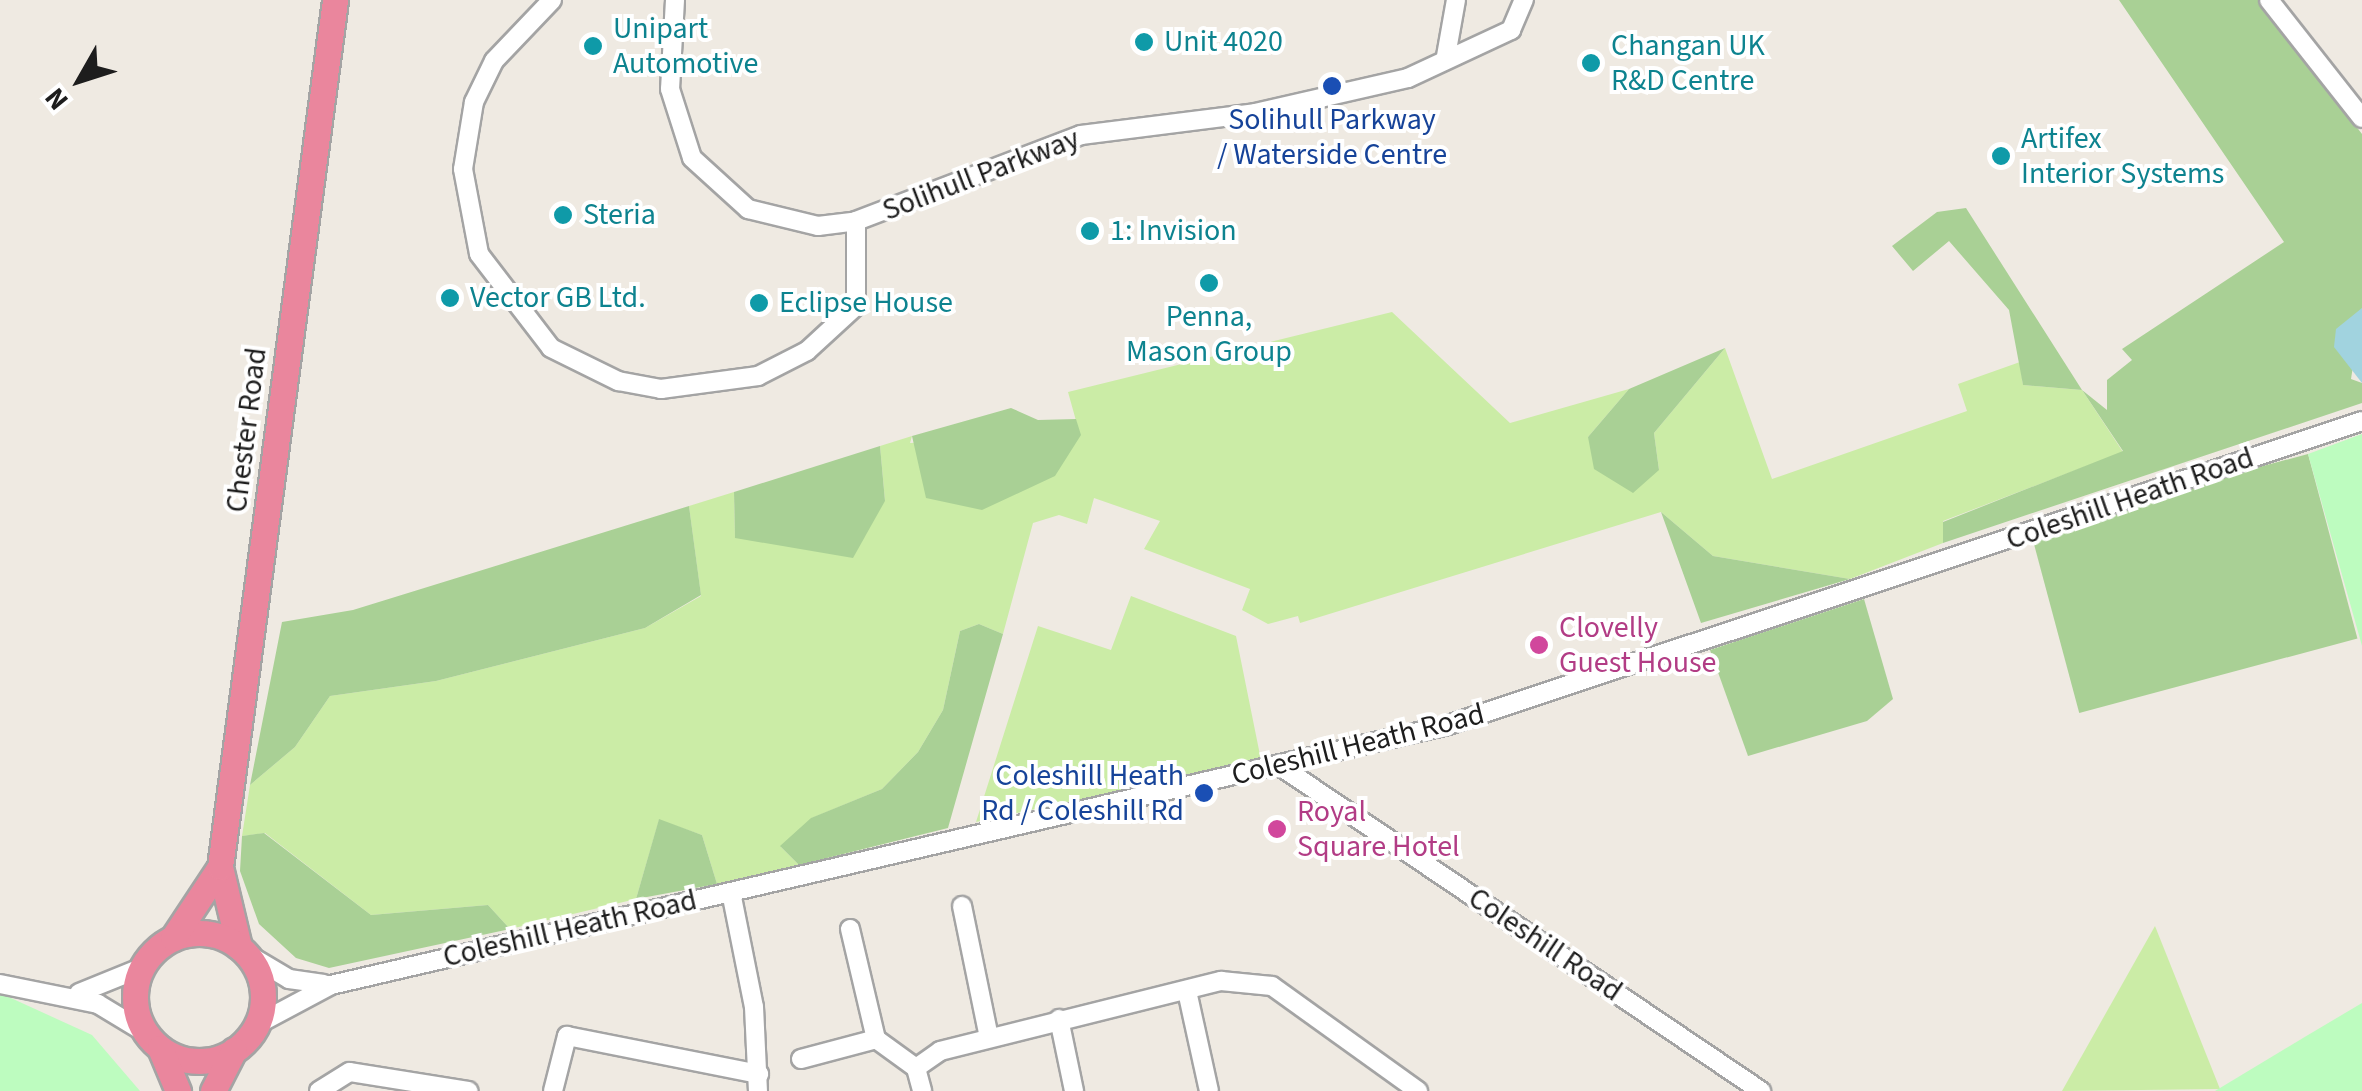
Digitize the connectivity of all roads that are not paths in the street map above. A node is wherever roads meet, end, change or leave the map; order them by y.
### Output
1 (336, 0) edge
2 (552, 0) edge
3 (676, 0) edge
4 (1524, 0) edge
5 (2269, 0) edge
6 (1456, 5) edge
7 (1485, 38) junction
8 (1445, 56) junction
9 (2362, 118) edge
10 (856, 222) junction
11 (2362, 421) edge
12 (1280, 766) junction
13 (220, 868) junction
14 (730, 892) junction
15 (962, 906) dead end
16 (850, 929) dead end
17 (173, 938) junction
18 (243, 951) junction
19 (141, 968) junction
20 (0, 984) edge
21 (331, 985) junction
22 (1187, 991) junction
23 (68, 994) junction
24 (1058, 1019) junction
25 (256, 1025) junction
26 (990, 1037) junction
27 (876, 1039) junction
28 (153, 1040) junction
29 (234, 1050) junction
30 (801, 1059) dead end
31 (916, 1068) junction
32 (759, 1082) edge
33 (178, 1091) edge
34 (213, 1091) edge
35 (319, 1091) edge
36 (468, 1091) edge
37 (553, 1091) edge
38 (922, 1091) edge
39 (1074, 1091) edge
40 (1209, 1091) edge
41 (1418, 1091) edge
42 (1760, 1091) edge

1 - 13 highway, Chester Road
2 - 10 street
3 - 10 street, Solihull Parkway
4 - 7 street, Solihull Parkway
5 - 9 street
6 - 7 street
6 - 8 street
7 - 8 street, Solihull Parkway
8 - 10 street, Solihull Parkway
11 - 12 street, Coleshill Heath Road
12 - 14 street, Coleshill Heath Road
12 - 42 street, Coleshill Road
13 - 17 highway, Chester Road
13 - 18 highway, Chester Road
14 - 21 street, Coleshill Heath Road
14 - 32 street
15 - 26 street
16 - 27 street
17 - 18 highway
17 - 19 highway
18 - 21 street, Coleshill Heath Road
18 - 25 highway
19 - 23 street
19 - 28 highway
20 - 23 street
21 - 25 street, Coleshill Heath Road
22 - 24 street
22 - 40 street
22 - 41 street
23 - 28 street
24 - 26 street
24 - 39 street
25 - 29 highway
26 - 31 street
27 - 30 street
27 - 31 street
28 - 29 highway
28 - 33 highway
29 - 34 highway
31 - 38 street
32 - 37 street
35 - 36 street

